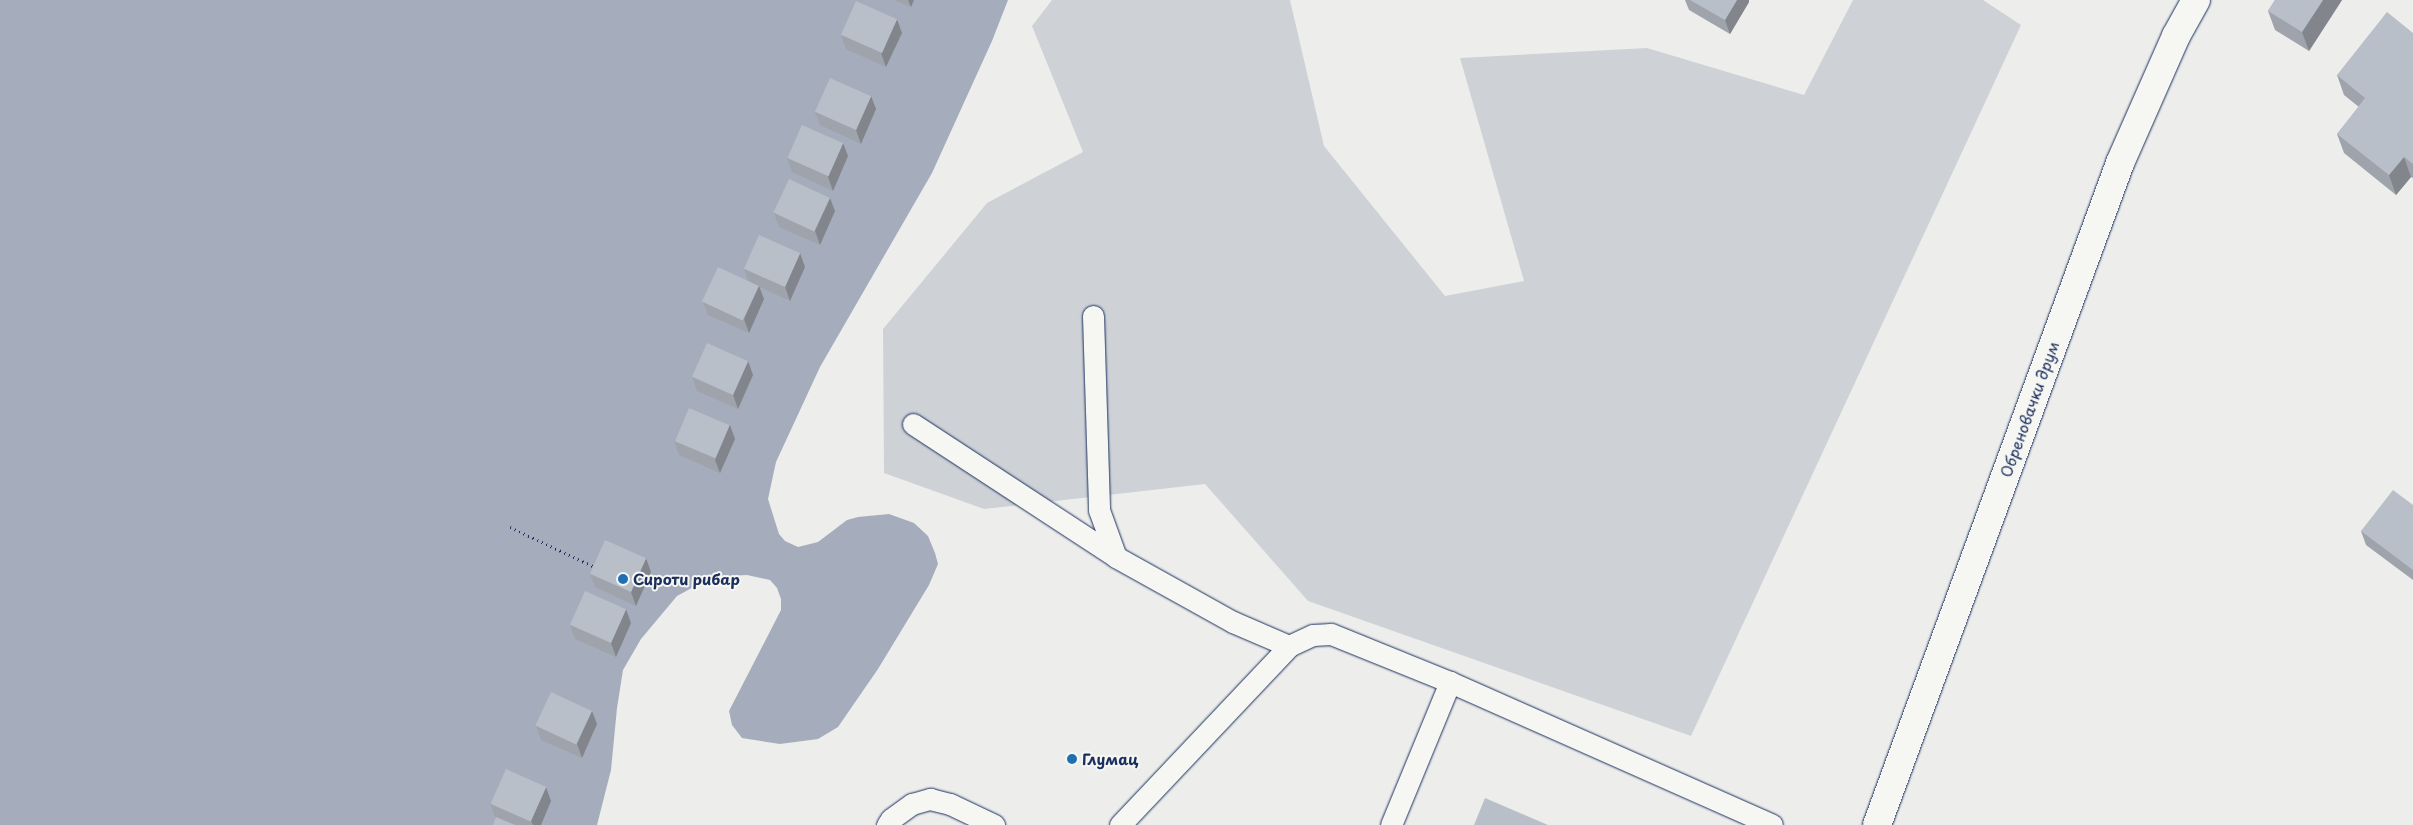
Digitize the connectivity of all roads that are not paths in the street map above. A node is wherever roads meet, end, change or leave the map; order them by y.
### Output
1 (2196, 0) edge
2 (1094, 316) dead end
3 (913, 424) dead end
4 (1116, 557) junction
5 (1289, 646) junction
6 (1450, 682) junction
7 (887, 825) edge
8 (994, 825) edge
9 (1120, 825) edge
10 (1391, 825) edge
11 (1772, 825) edge
12 (1877, 825) edge

1 - 12 street, Обреновачки друм
2 - 4 lane
3 - 4 lane
4 - 5 lane
5 - 6 lane
5 - 9 lane
6 - 10 lane
6 - 11 lane
7 - 8 lane

